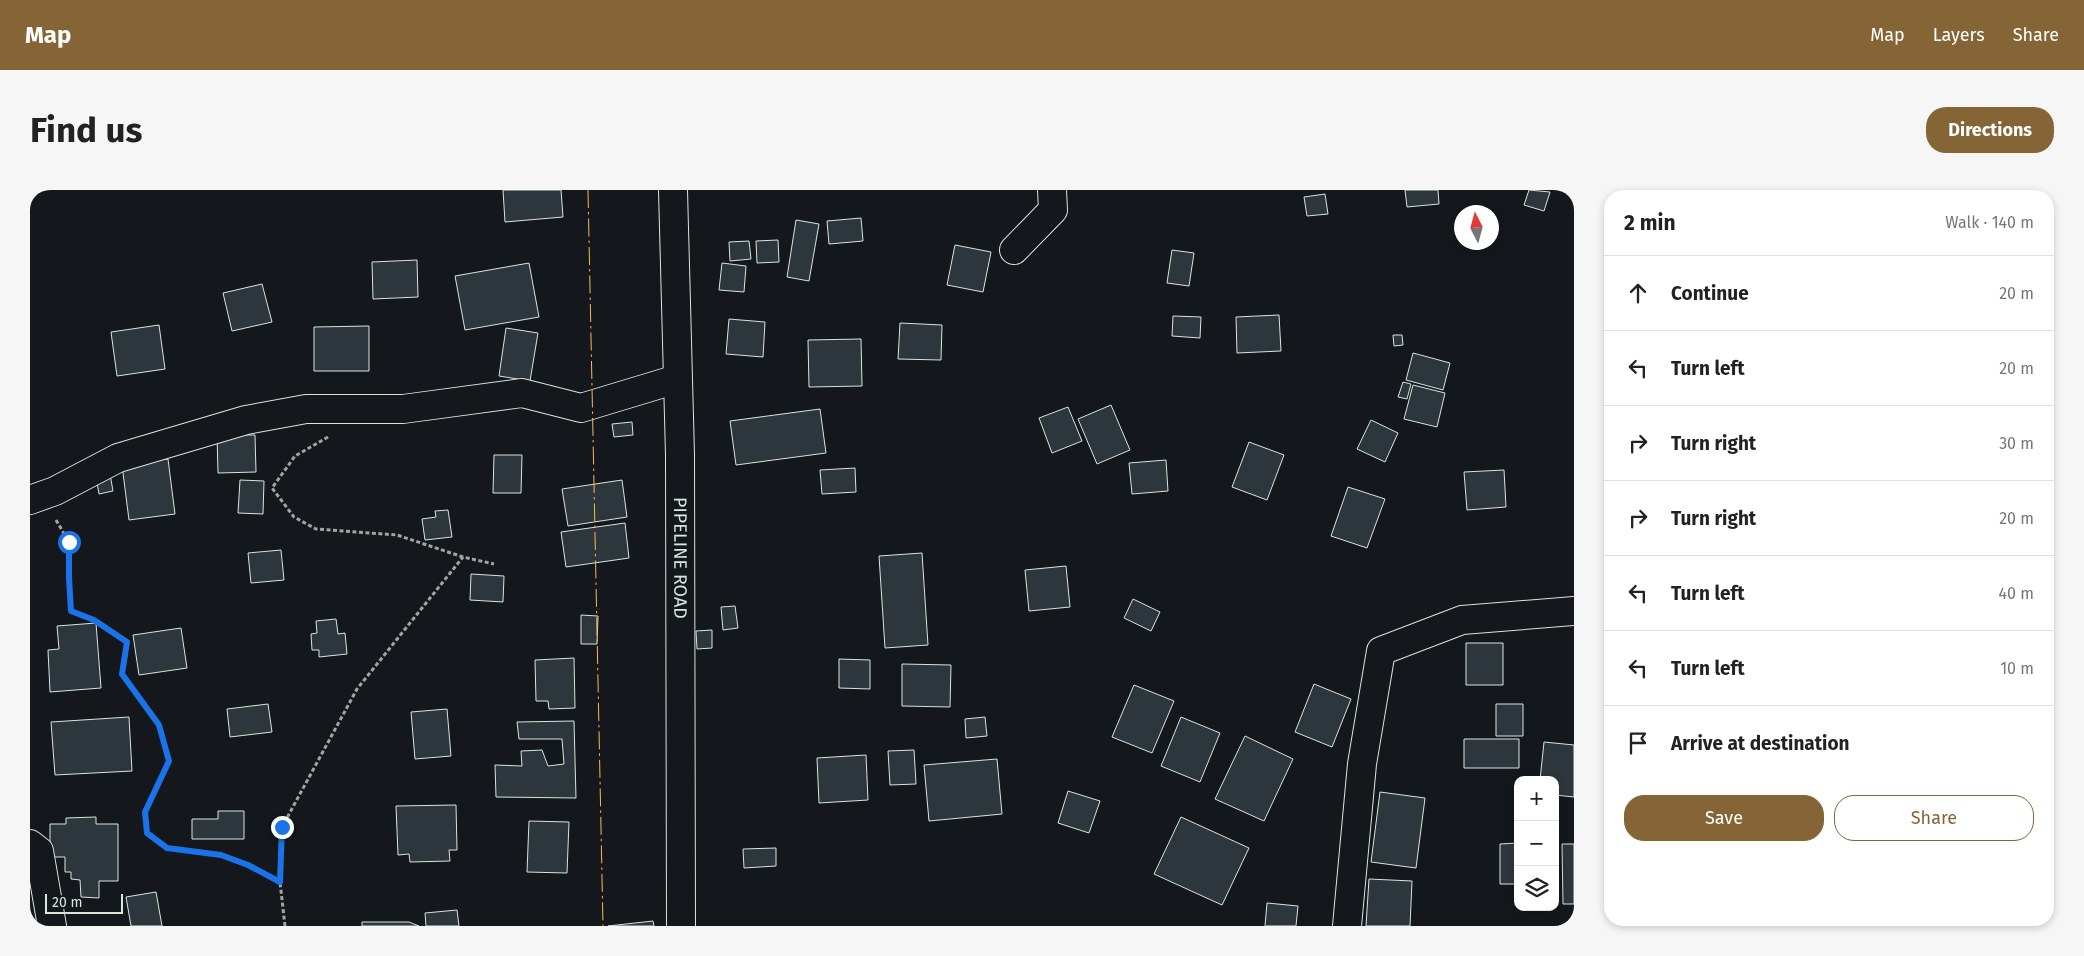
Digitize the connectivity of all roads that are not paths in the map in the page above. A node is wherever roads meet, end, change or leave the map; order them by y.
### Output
1 (673, 190) edge
2 (1052, 190) edge
3 (1014, 250) dead end
4 (677, 379) junction
5 (38, 497) edge
6 (1574, 612) edge
7 (30, 844) edge
8 (52, 926) edge
9 (681, 926) edge
10 (1347, 926) edge

1 - 4 street, PIPELINE ROAD
2 - 3 street
4 - 5 street
4 - 9 street, PIPELINE ROAD
6 - 10 street
7 - 8 street

